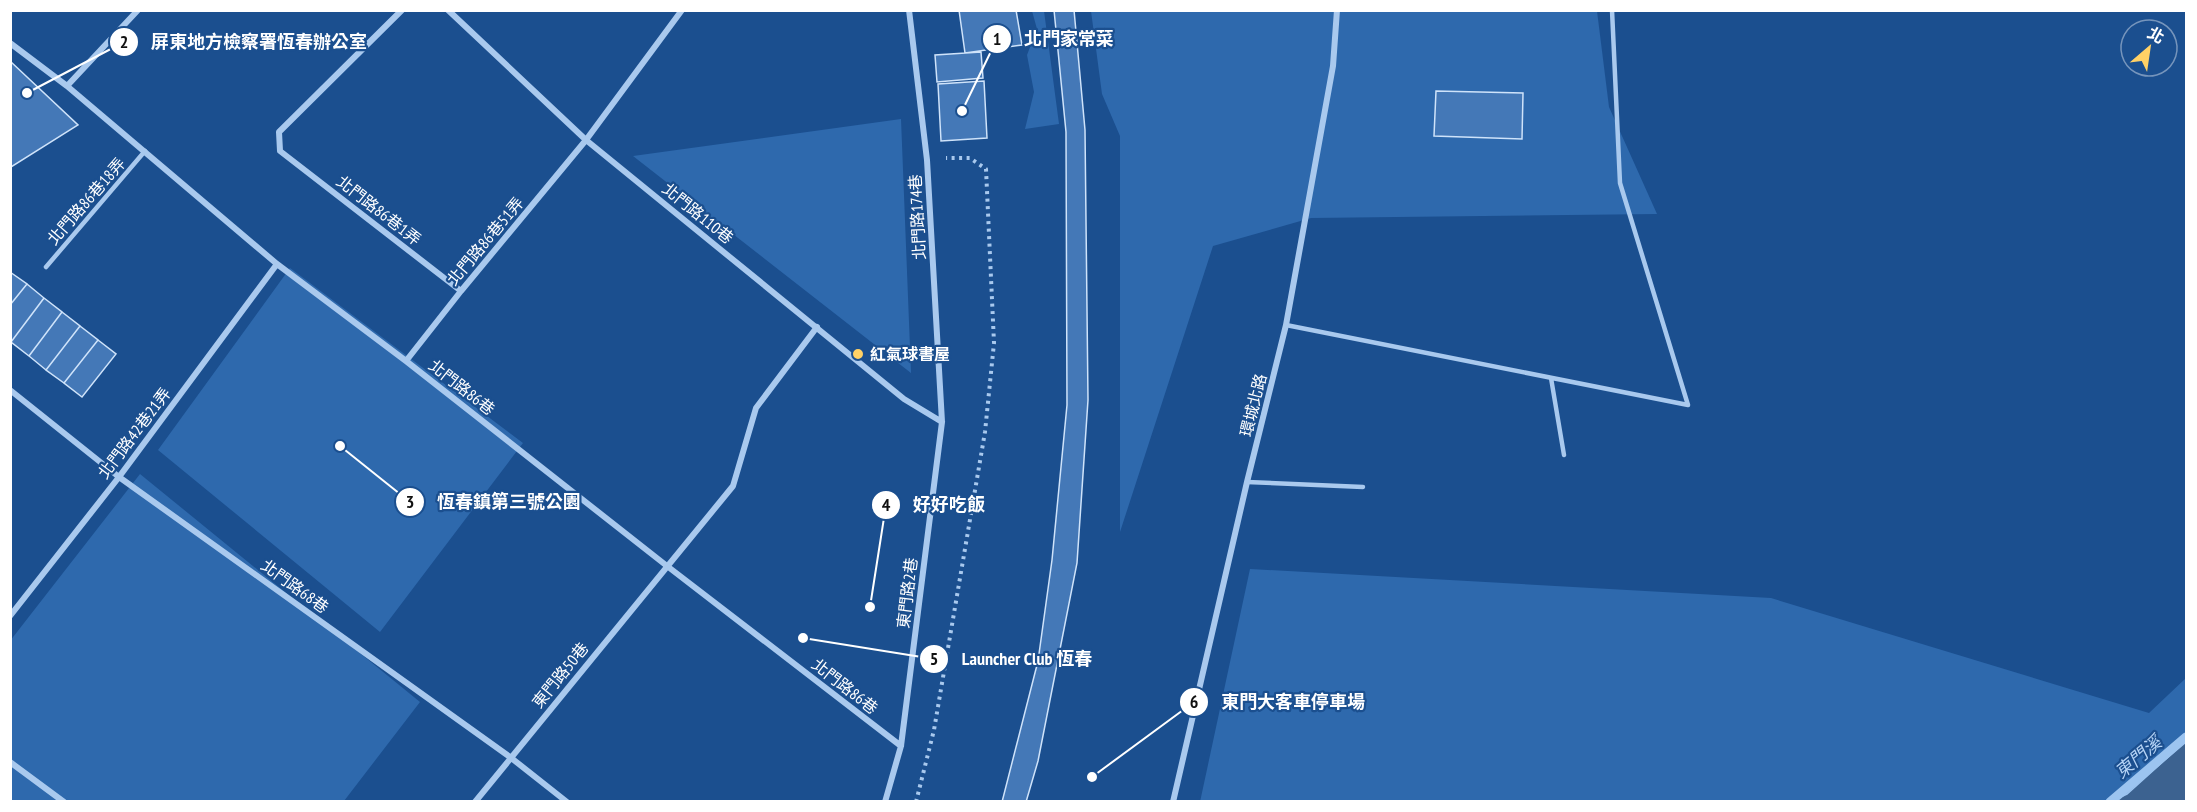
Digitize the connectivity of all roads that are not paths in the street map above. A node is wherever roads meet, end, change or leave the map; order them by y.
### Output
1 (138, 10) edge
2 (402, 10) edge
3 (448, 10) edge
4 (682, 10) edge
5 (909, 10) edge
6 (1337, 10) edge
7 (1612, 10) edge
8 (10, 43) edge
9 (67, 86) junction
10 (586, 140) junction
11 (145, 151) junction
12 (277, 264) junction
13 (46, 267) dead end
14 (461, 291) junction
15 (1286, 325) junction
16 (817, 327) junction
17 (406, 361) junction
18 (1551, 378) junction
19 (10, 390) edge
20 (942, 422) junction
21 (1564, 455) dead end
22 (118, 477) junction
23 (1247, 482) junction
24 (1363, 487) dead end
25 (667, 566) junction
26 (10, 616) edge
27 (901, 746) junction
28 (510, 757) junction
29 (10, 762) edge
30 (64, 801) edge
31 (475, 801) edge
32 (567, 801) edge
33 (885, 801) edge
34 (1173, 801) edge

1 - 9 street
2 - 14 street, 北門路86巷1弄
3 - 10 street, 北門路110巷
4 - 10 street, 北門路86巷51弄
5 - 20 street, 北門路174巷
6 - 15 street, 環城北路
7 - 18 lane
8 - 9 street, 北門路86巷
9 - 11 street, 北門路86巷
10 - 14 street, 北門路86巷51弄
10 - 16 street, 北門路110巷
11 - 12 street, 北門路86巷
11 - 13 lane, 北門路86巷18弄
12 - 17 street, 北門路86巷
12 - 22 street, 北門路42巷21弄
14 - 17 street, 北門路86巷51弄
15 - 18 lane
15 - 23 street, 環城北路
16 - 20 street, 北門路110巷
16 - 25 street, 東門路50巷
17 - 25 street, 北門路86巷
18 - 21 lane
19 - 22 street, 北門路68巷
20 - 27 street, 東門路2巷
22 - 26 street, 北門路42巷21弄
22 - 28 street, 北門路68巷
23 - 24 lane
23 - 34 street, 環城北路
25 - 27 street, 北門路86巷
25 - 28 street, 東門路50巷
27 - 33 street, 東門路2巷
28 - 31 street, 東門路50巷
28 - 32 street, 北門路68巷
29 - 30 street

